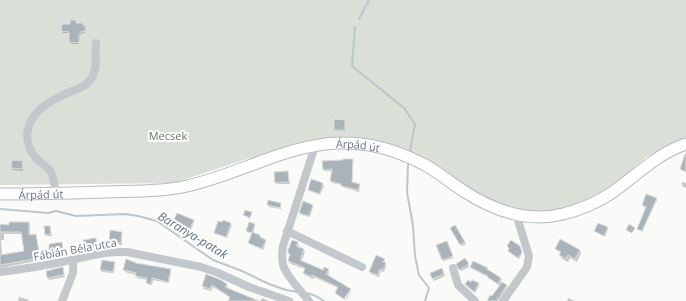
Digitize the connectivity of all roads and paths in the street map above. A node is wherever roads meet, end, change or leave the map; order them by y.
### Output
1 (96, 43) dead end
2 (686, 144) edge
3 (315, 146) junction
4 (56, 193) junction
5 (0, 194) edge
6 (516, 214) junction
7 (287, 231) junction
8 (73, 260) junction
9 (362, 267) dead end
10 (453, 268) dead end
11 (0, 272) edge
12 (62, 301) edge
13 (289, 301) edge
14 (309, 301) edge
15 (475, 301) edge
16 (503, 301) edge

1 - 4 street
2 - 6 main road, Árpád út
3 - 4 main road, Árpád út
3 - 6 main road, Árpád út
3 - 7 street
4 - 5 main road, Árpád út
6 - 16 street
7 - 9 street
7 - 14 street
8 - 11 street, Fábián Béla utca
8 - 12 street
8 - 13 street, Fábián Béla utca
10 - 15 street

